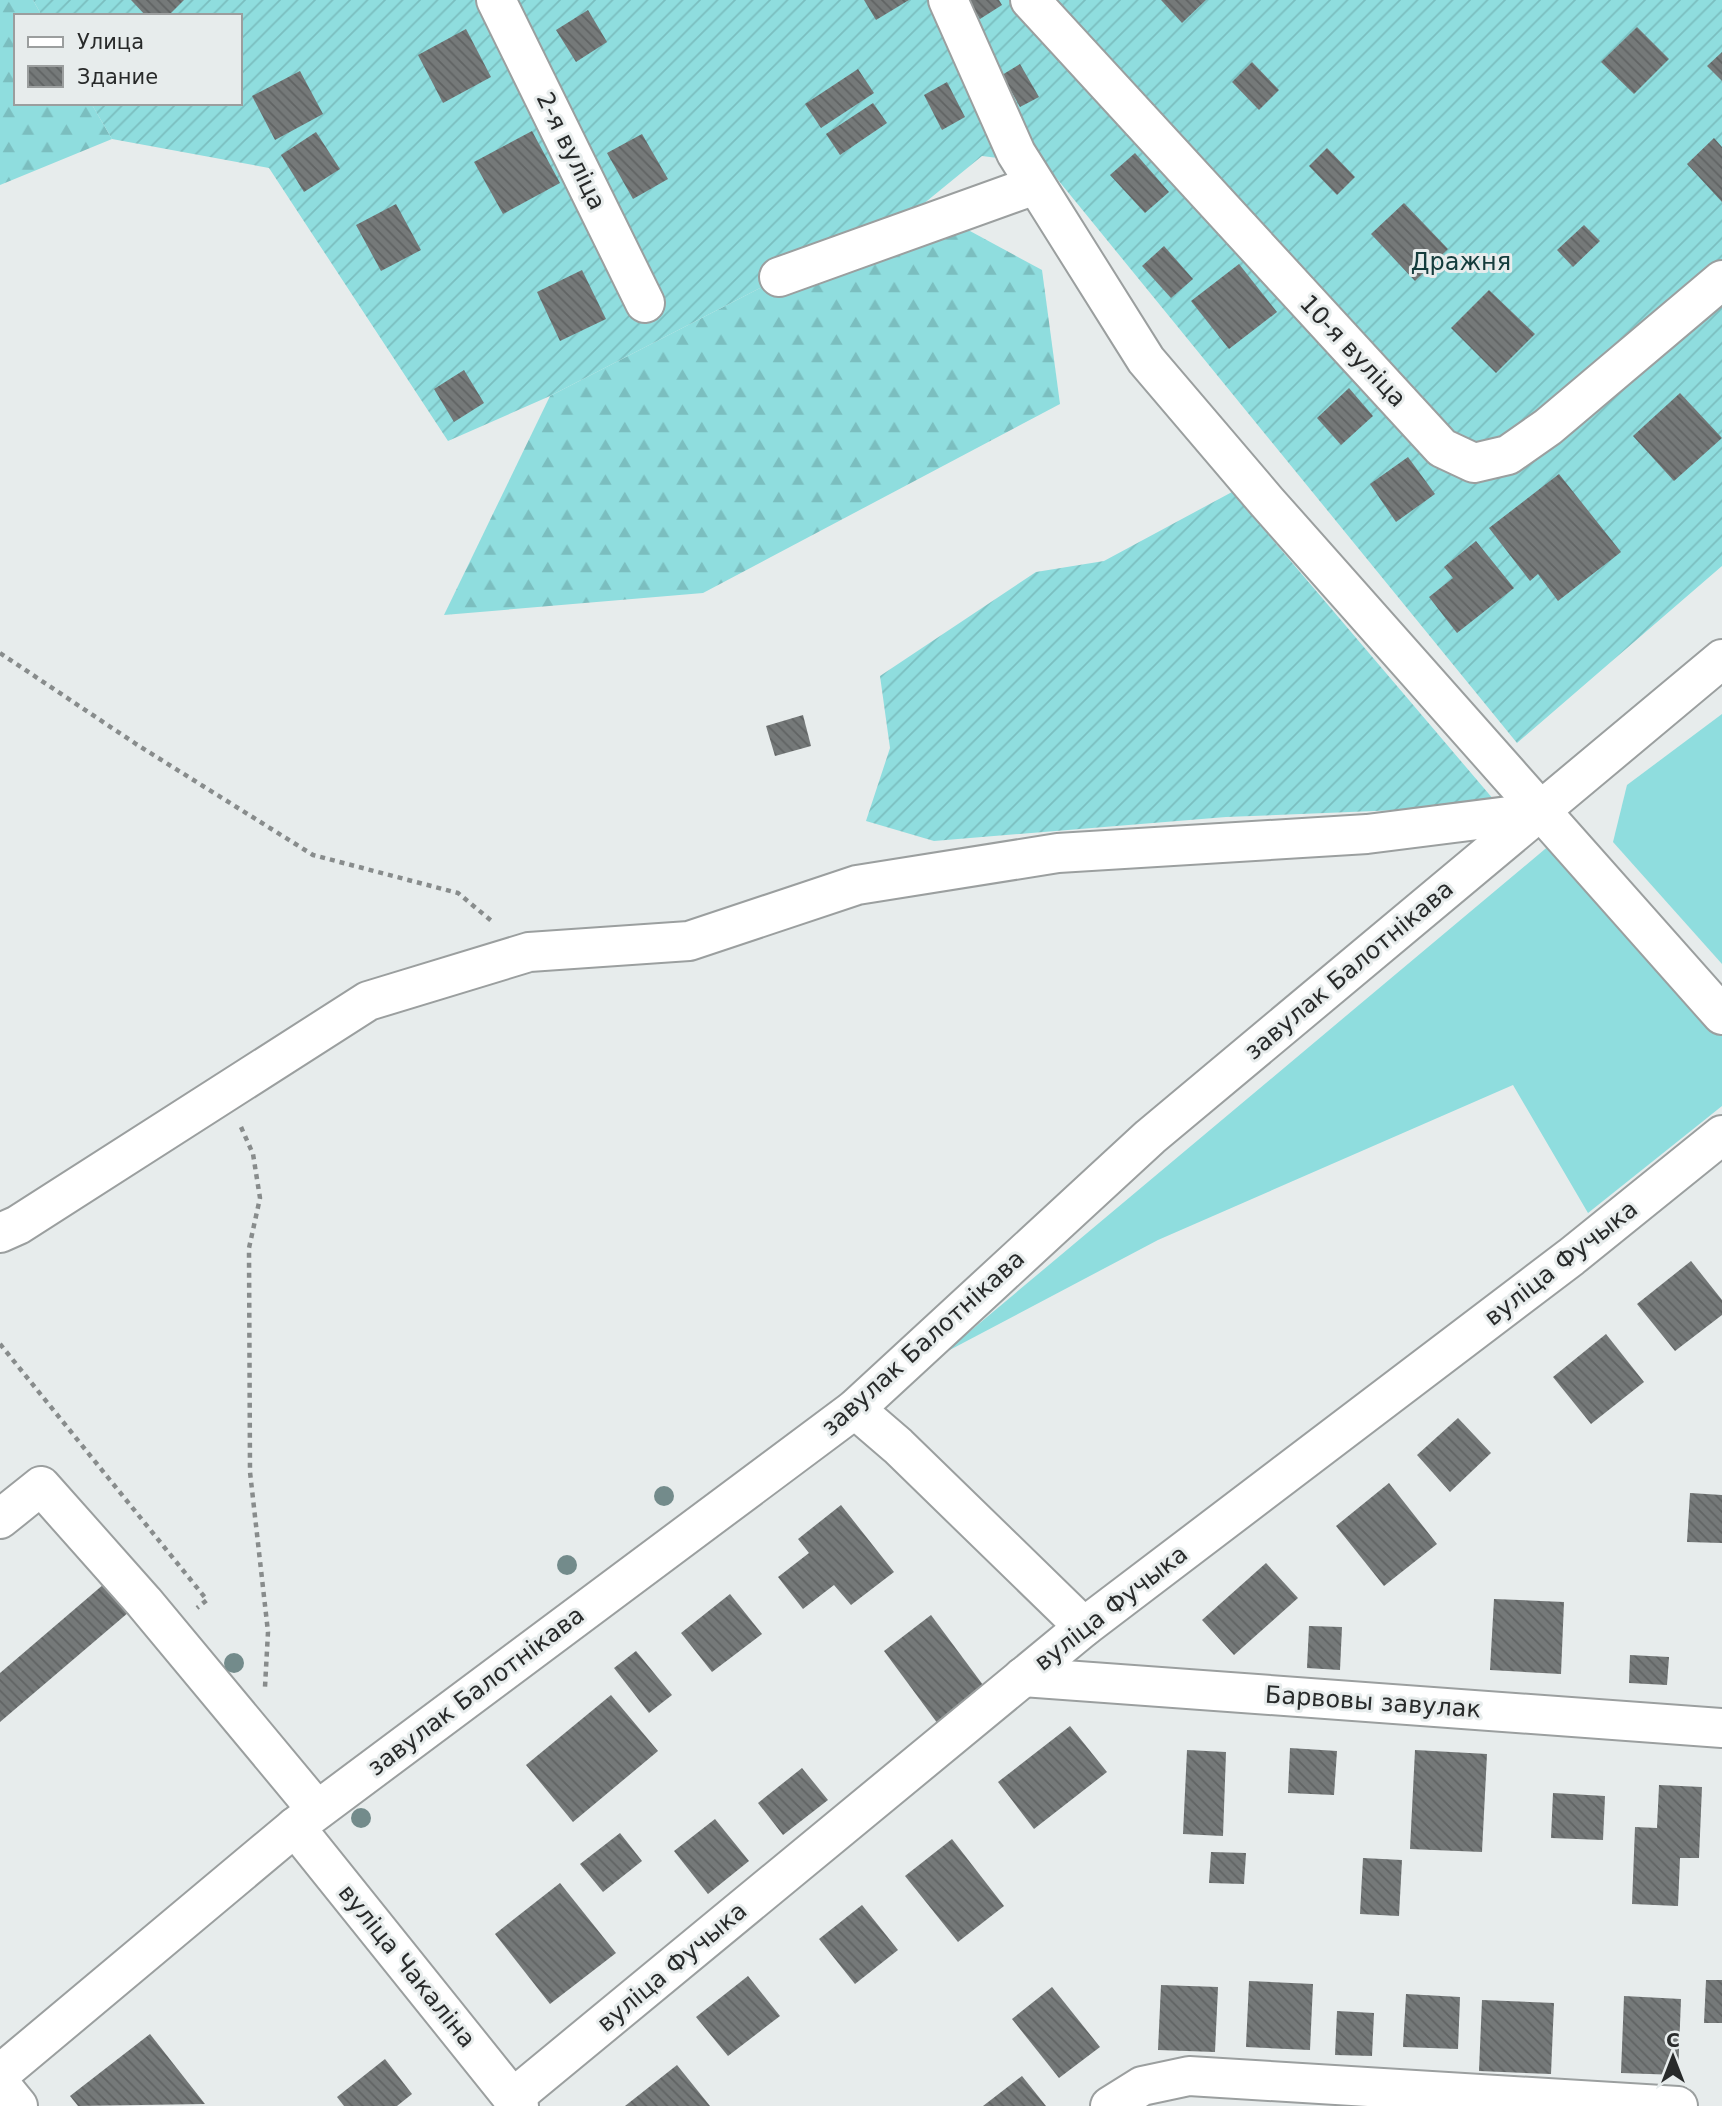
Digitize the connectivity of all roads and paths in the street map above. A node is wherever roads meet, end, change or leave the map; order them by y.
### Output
1 (496, 0) edge
2 (948, 0) edge
3 (1030, 0) edge
4 (1025, 169) junction
5 (779, 277) dead end
6 (1722, 280) edge
7 (645, 303) dead end
8 (0, 653) edge
9 (1722, 659) edge
10 (1541, 812) junction
11 (529, 952) junction
12 (1722, 1015) edge
13 (225, 1093) junction
14 (1722, 1135) edge
15 (0, 1233) edge
16 (0, 1344) edge
17 (855, 1409) junction
18 (0, 1519) edge
19 (1084, 1627) junction
20 (167, 1629) junction
21 (1023, 1677) junction
22 (1722, 1728) edge
23 (250, 1729) junction
24 (306, 1819) junction
25 (0, 2074) edge
26 (0, 2084) edge
27 (516, 2102) edge
28 (18, 2106) edge
29 (1110, 2106) edge
30 (1678, 2106) edge

1 - 7 street, 2-я вуліца
2 - 4 street
3 - 6 street, 10-я вуліца
4 - 5 street
4 - 10 street
8 - 11 path
9 - 10 street, завулак Балотнікава
10 - 11 street
10 - 12 street
10 - 17 street, завулак Балотнікава
11 - 13 street
13 - 15 street
13 - 23 path
14 - 19 street, вуліца Фучыка
16 - 20 path
17 - 19 street
17 - 24 street, завулак Балотнікава
18 - 20 street, вуліца Чакаліна
19 - 21 street, вуліца Фучыка
20 - 23 street, вуліца Чакаліна
21 - 22 street, Барвовы завулак
21 - 27 street, вуліца Фучыка
23 - 24 street, вуліца Чакаліна
24 - 25 street, завулак Балотнікава
24 - 27 street, вуліца Чакаліна
26 - 28 street
29 - 30 street

